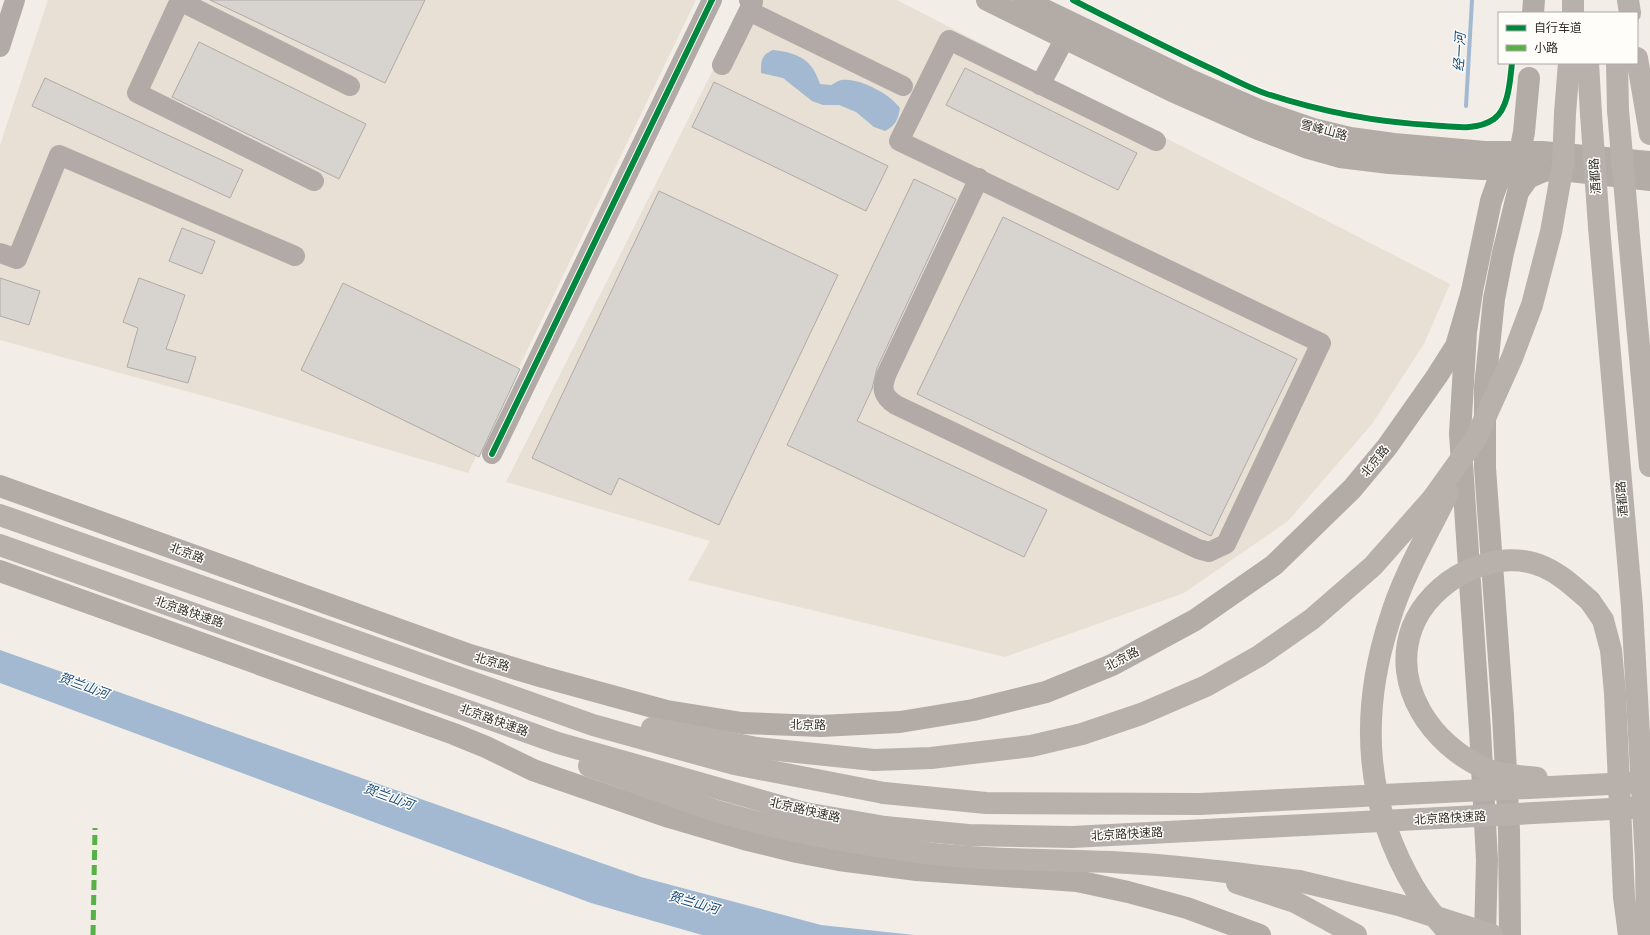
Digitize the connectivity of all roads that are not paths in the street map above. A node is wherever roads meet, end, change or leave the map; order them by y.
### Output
1 (14, 0) edge
2 (712, 0) edge
3 (987, 0) edge
4 (1024, 0) edge
5 (1534, 0) edge
6 (1573, 0) edge
7 (1585, 0) edge
8 (1615, 0) edge
9 (1628, 0) edge
10 (180, 1) edge
11 (749, 5) edge
12 (1533, 12) edge
13 (1573, 12) edge
14 (1586, 12) edge
15 (1616, 12) edge
16 (1630, 12) edge
17 (1065, 38) junction
18 (0, 47) edge
19 (1569, 64) edge
20 (1588, 64) edge
21 (1617, 64) edge
22 (1638, 64) edge
23 (722, 65) dead end
24 (1529, 70) edge
25 (1040, 85) junction
26 (350, 86) dead end
27 (903, 86) dead end
28 (1650, 134) edge
29 (1156, 141) dead end
30 (1520, 152) junction
31 (1484, 160) junction
32 (1550, 162) junction
33 (1650, 162) edge
34 (1507, 169) junction
35 (979, 178) junction
36 (1650, 180) edge
37 (314, 181) dead end
38 (0, 253) edge
39 (295, 256) dead end
40 (1472, 291) junction
41 (1476, 438) junction
42 (492, 454) dead end
43 (1650, 466) edge
44 (0, 486) edge
45 (0, 515) edge
46 (0, 545) edge
47 (0, 571) edge
48 (502, 694) junction
49 (431, 697) junction
50 (1650, 782) edge
51 (1606, 785) junction
52 (1650, 807) edge
53 (1112, 862) junction
54 (1260, 935) edge
55 (1356, 935) edge
56 (1450, 935) edge
57 (1485, 935) edge
58 (1492, 935) edge
59 (1510, 935) edge
60 (1629, 935) edge
61 (1647, 935) edge

1 - 18 street
2 - 42 street
3 - 17 main road, 雪峰山路
4 - 31 main road, 雪峰山路
5 - 12 main road
6 - 13 highway
7 - 14 highway
8 - 15 highway
9 - 16 highway
10 - 26 street
10 - 37 street
11 - 23 street
11 - 27 street
17 - 25 street
17 - 31 main road, 雪峰山路
19 - 41 highway, bridge
20 - 61 highway, 酒都路, bridge
21 - 43 highway, bridge
22 - 28 highway
24 - 30 main road
24 - 31 main road
24 - 32 main road
25 - 29 street
25 - 35 street
30 - 31 main road, 雪峰山路
30 - 32 main road, 雪峰山路
30 - 34 main road
31 - 34 main road
32 - 33 main road, 雪峰山路
32 - 34 main road
32 - 36 main road
32 - 59 main road
34 - 40 main road
35 - 35 street
38 - 39 street
40 - 44 main road, 北京路
40 - 57 main road
41 - 48 highway, bridge
41 - 56 highway, bridge
45 - 48 highway
46 - 49 highway, 北京路快速路
47 - 54 main road
48 - 51 highway, bridge
49 - 52 highway, 北京路快速路, bridge
49 - 53 highway
50 - 51 highway, bridge
51 - 60 highway, bridge
53 - 55 highway
53 - 58 highway, bridge

